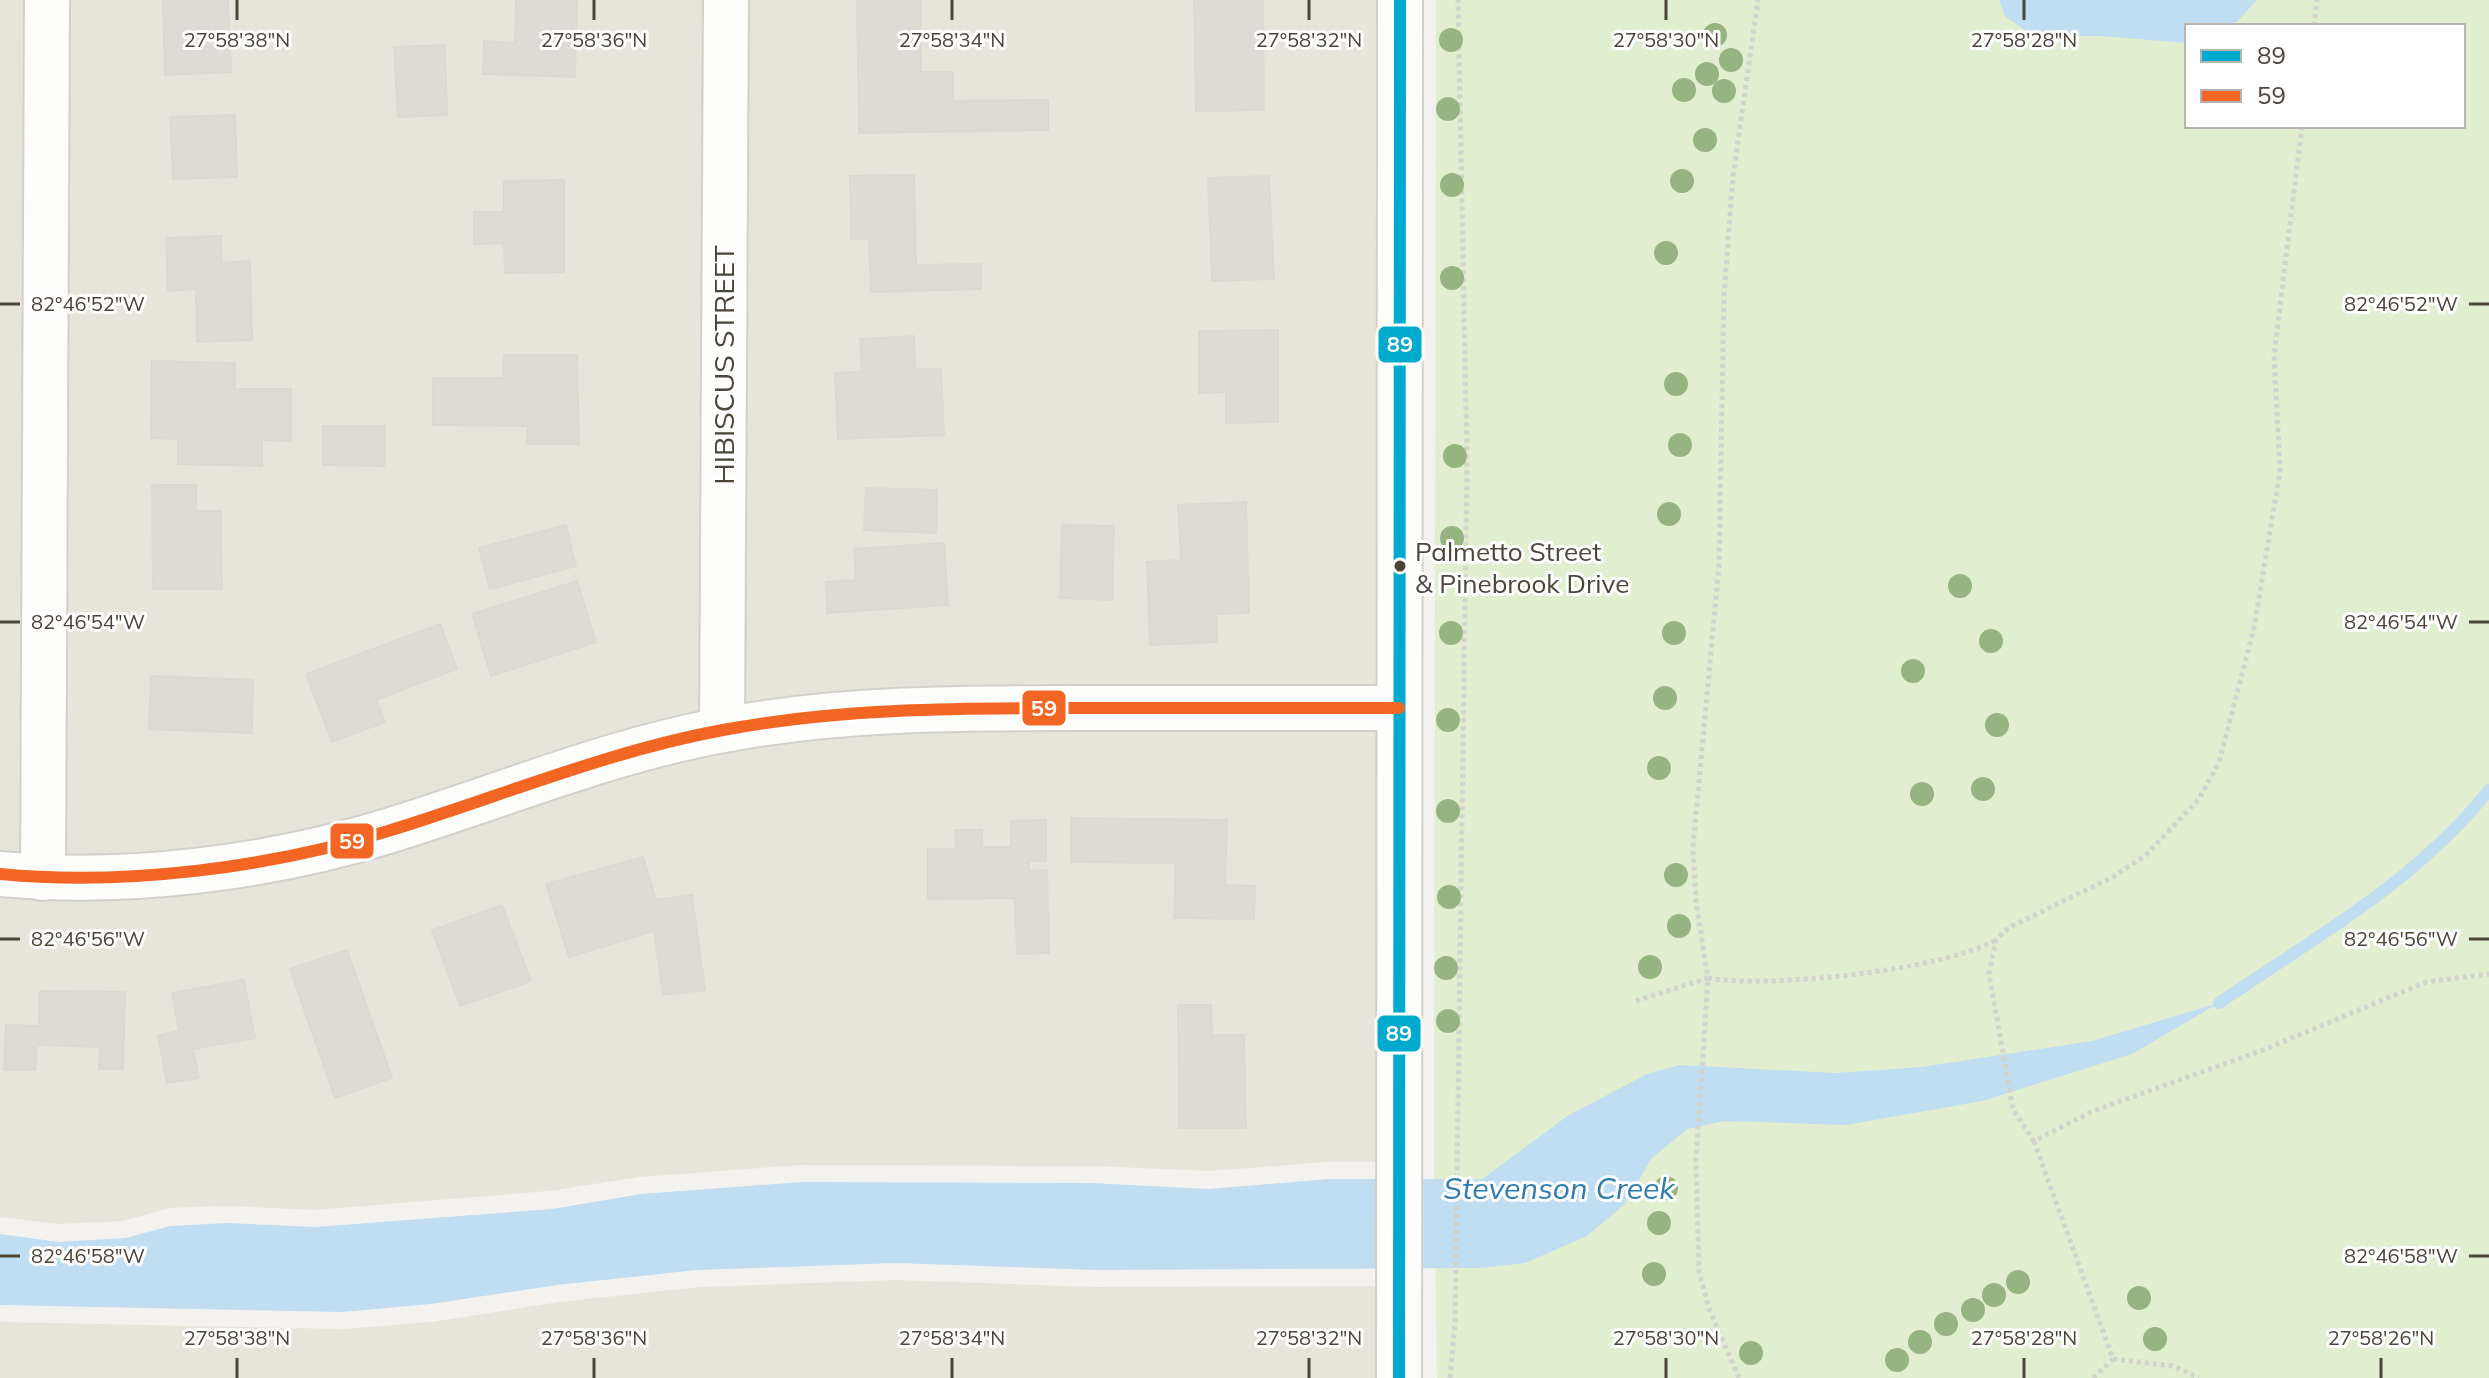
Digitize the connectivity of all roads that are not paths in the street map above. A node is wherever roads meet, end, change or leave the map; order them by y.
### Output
1 (47, 0) edge
2 (726, 0) edge
3 (1400, 0) edge
4 (1399, 708) junction
5 (722, 730) junction
6 (0, 874) edge
7 (43, 878) junction
8 (1399, 1378) edge

1 - 7 street
2 - 5 street, HIBISCUS STREET
3 - 4 street
4 - 5 street
4 - 8 street
5 - 7 street
6 - 7 street

